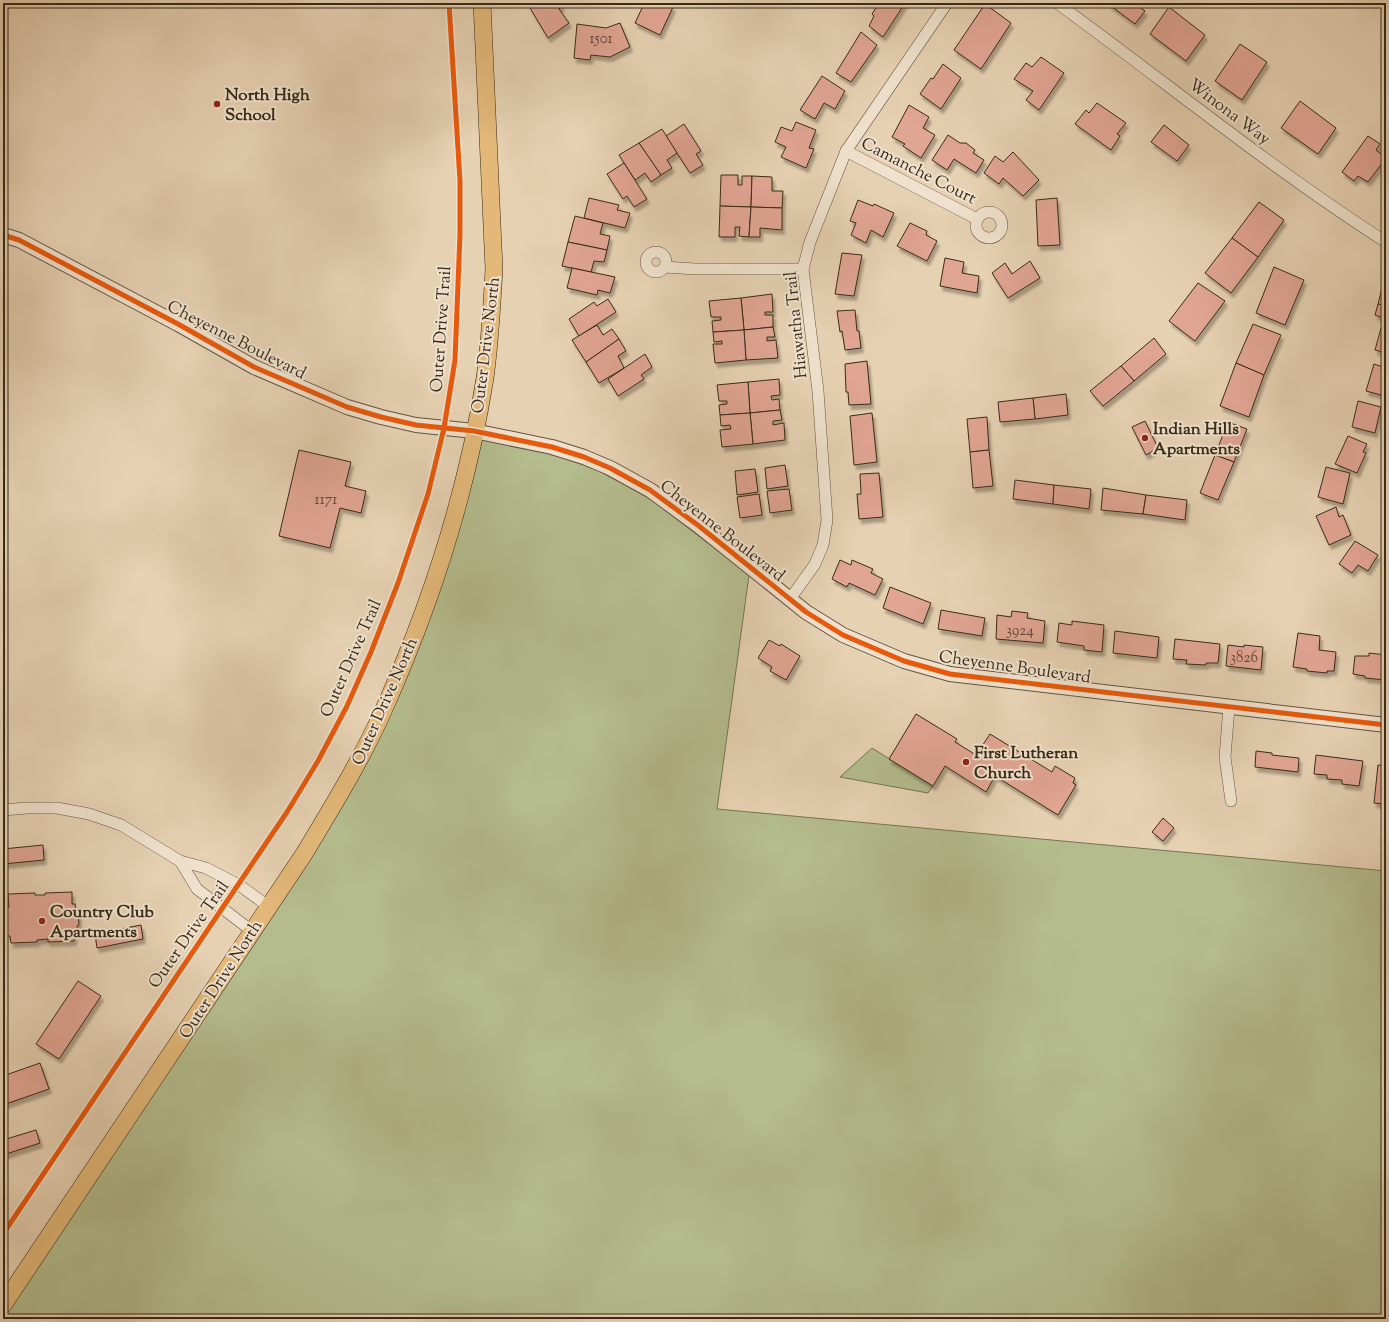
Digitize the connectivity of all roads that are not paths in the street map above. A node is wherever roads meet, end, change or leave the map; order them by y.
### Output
1 (482, 3) edge
2 (947, 3) edge
3 (1057, 3) edge
4 (846, 151) junction
5 (977, 219) dead end
6 (3, 235) edge
7 (1386, 242) edge
8 (665, 267) dead end
9 (803, 269) junction
10 (474, 431) junction
11 (790, 599) junction
12 (1229, 707) junction
13 (1386, 725) edge
14 (1231, 801) dead end
15 (3, 810) edge
16 (180, 861) junction
17 (268, 906) junction
18 (252, 931) junction
19 (3, 1305) edge

1 - 10 main road, Outer Drive North
2 - 4 street, Hiawatha Trail
3 - 7 street, Winona Way
4 - 5 street, Camanche Court
4 - 9 street, Hiawatha Trail
6 - 10 street, Cheyenne Boulevard
8 - 9 street
9 - 11 street, Hiawatha Trail
10 - 11 street, Cheyenne Boulevard
10 - 17 main road, Outer Drive North
11 - 12 street, Cheyenne Boulevard
12 - 13 street, Cheyenne Boulevard
12 - 14 street
15 - 16 street
16 - 17 street
16 - 18 street
17 - 18 main road, Outer Drive North
18 - 19 main road, Outer Drive North

